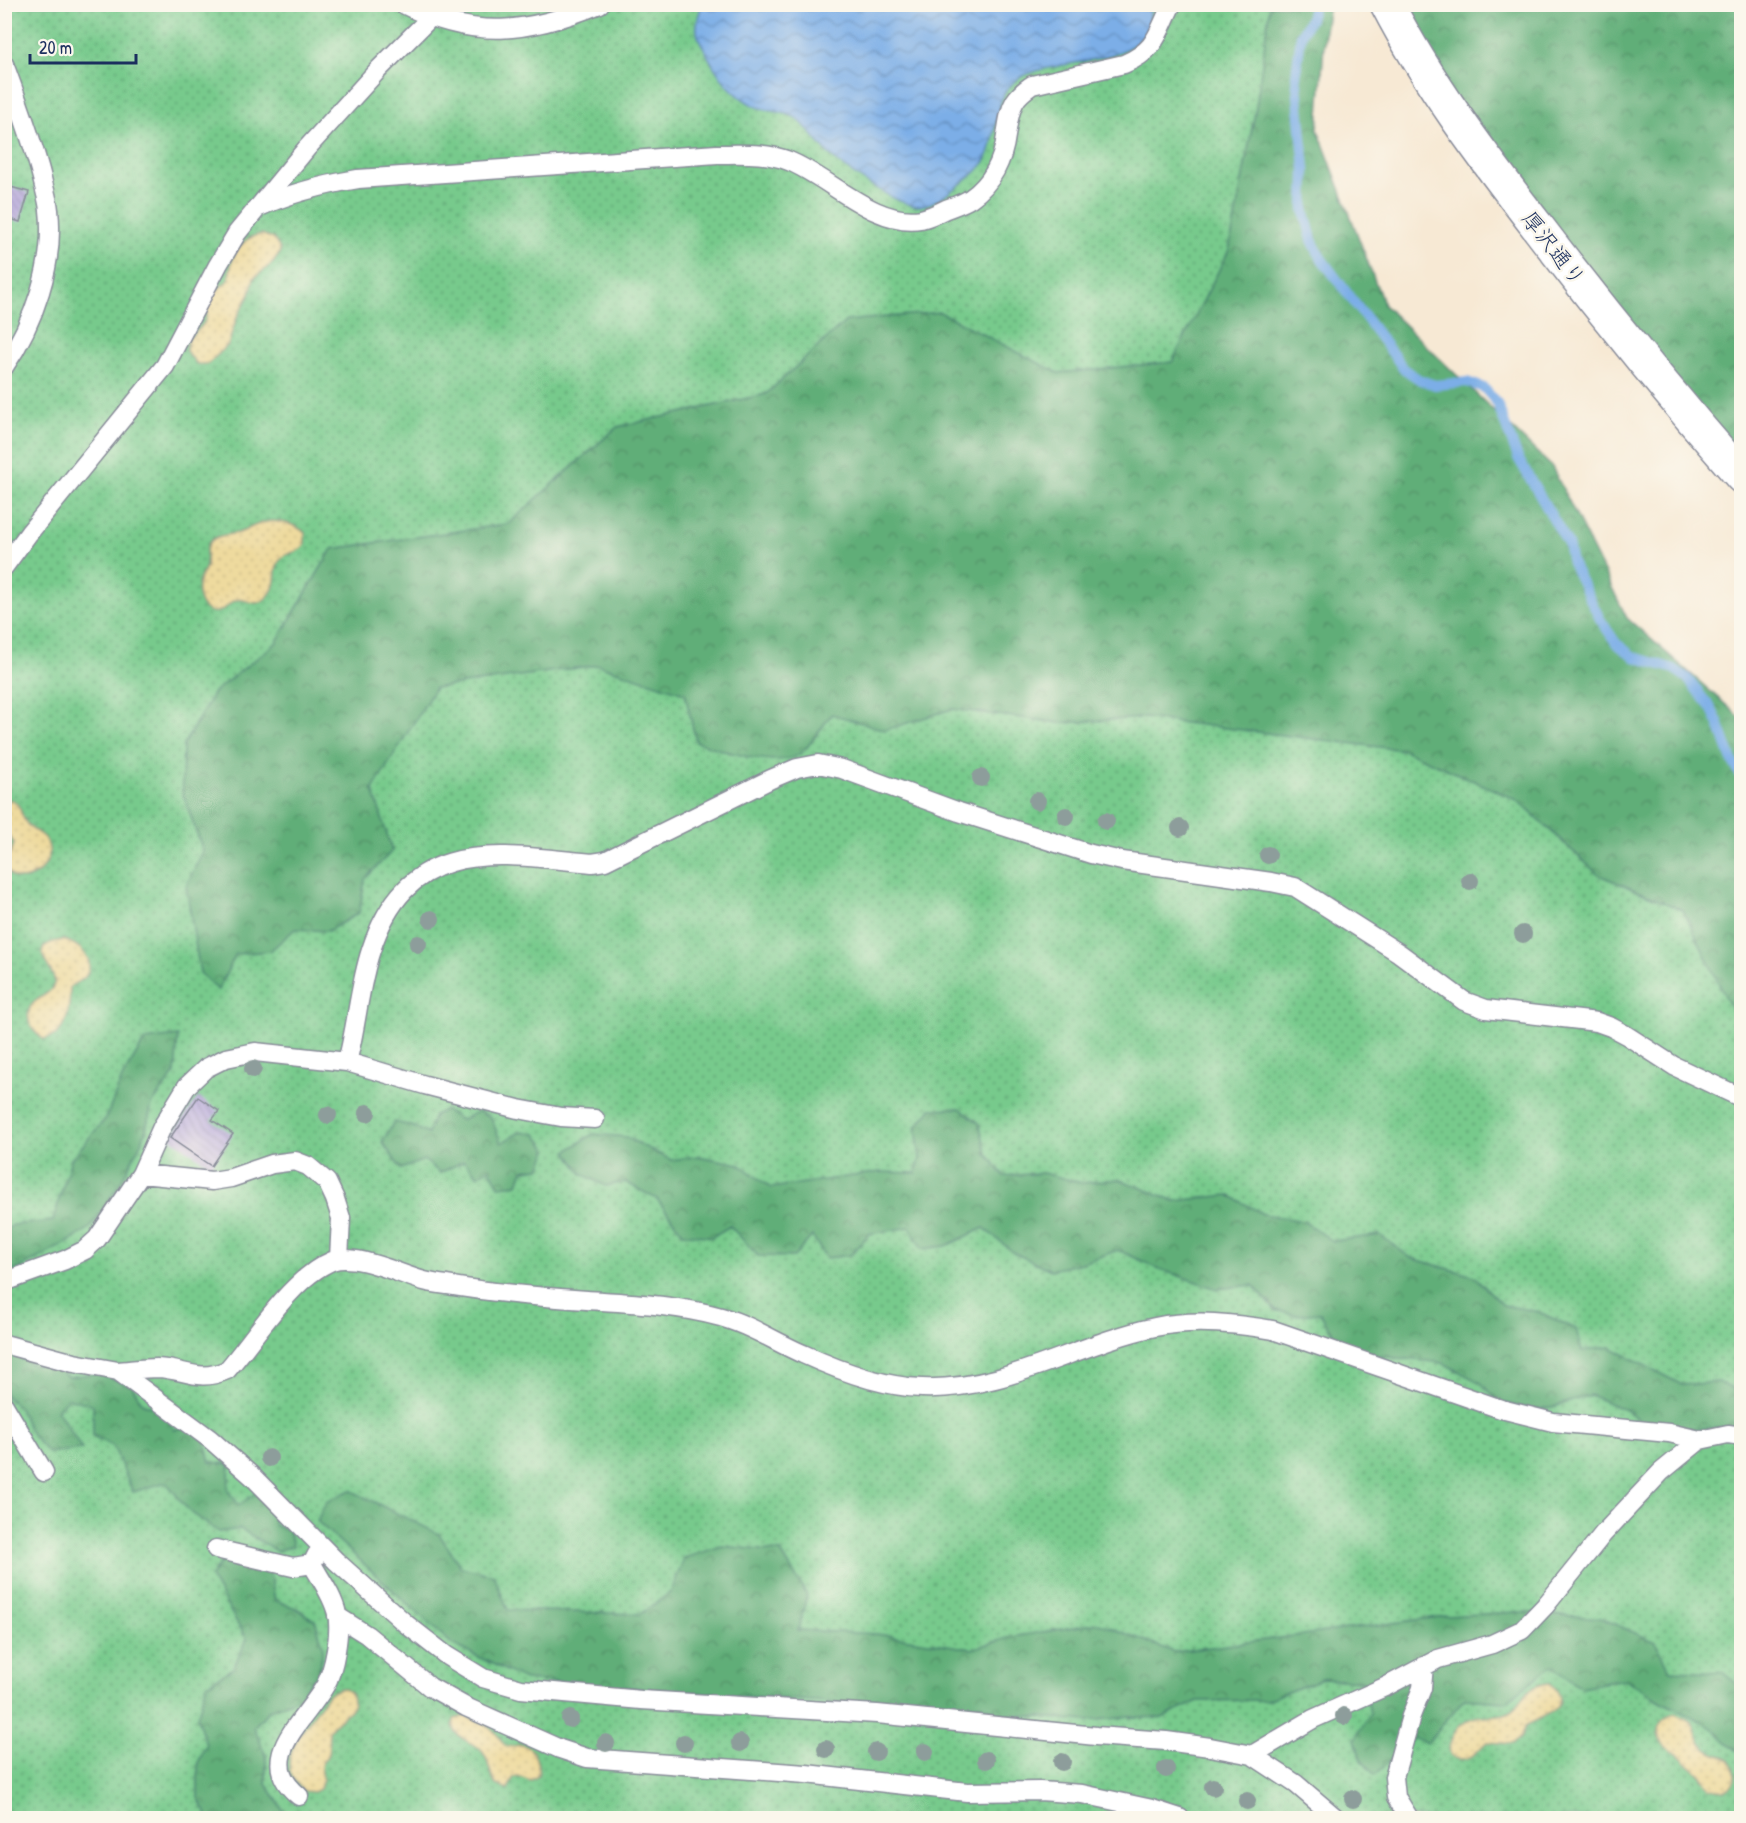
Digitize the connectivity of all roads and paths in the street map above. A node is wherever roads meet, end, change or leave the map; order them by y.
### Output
1 (403, 4) edge
2 (600, 4) edge
3 (1172, 4) edge
4 (1387, 4) edge
5 (430, 18) junction
6 (4, 64) edge
7 (257, 208) junction
8 (4, 367) edge
9 (1742, 477) edge
10 (4, 567) edge
11 (347, 1062) junction
12 (1742, 1098) edge
13 (595, 1119) dead end
14 (141, 1174) junction
15 (339, 1259) junction
16 (4, 1282) edge
17 (4, 1344) edge
18 (118, 1371) junction
19 (4, 1405) edge
20 (1742, 1436) edge
21 (1700, 1440) junction
22 (44, 1472) dead end
23 (321, 1546) junction
24 (216, 1549) dead end
25 (312, 1564) junction
26 (337, 1616) junction
27 (1424, 1666) junction
28 (1252, 1755) junction
29 (299, 1796) dead end
30 (1180, 1818) edge
31 (1336, 1818) edge
32 (1409, 1818) edge

1 - 5 lane
2 - 5 lane
3 - 7 lane
4 - 9 street, 厚沢通り
5 - 7 lane
6 - 8 lane
7 - 10 lane
11 - 12 lane
11 - 13 lane
11 - 14 lane
14 - 15 lane
14 - 16 lane
15 - 18 lane
15 - 21 lane
17 - 18 lane
18 - 23 lane
19 - 22 lane
20 - 21 lane
21 - 27 lane
23 - 25 lane
23 - 28 lane
24 - 25 lane
25 - 26 lane
26 - 29 lane
26 - 30 lane
27 - 28 lane
27 - 32 lane
28 - 31 lane

